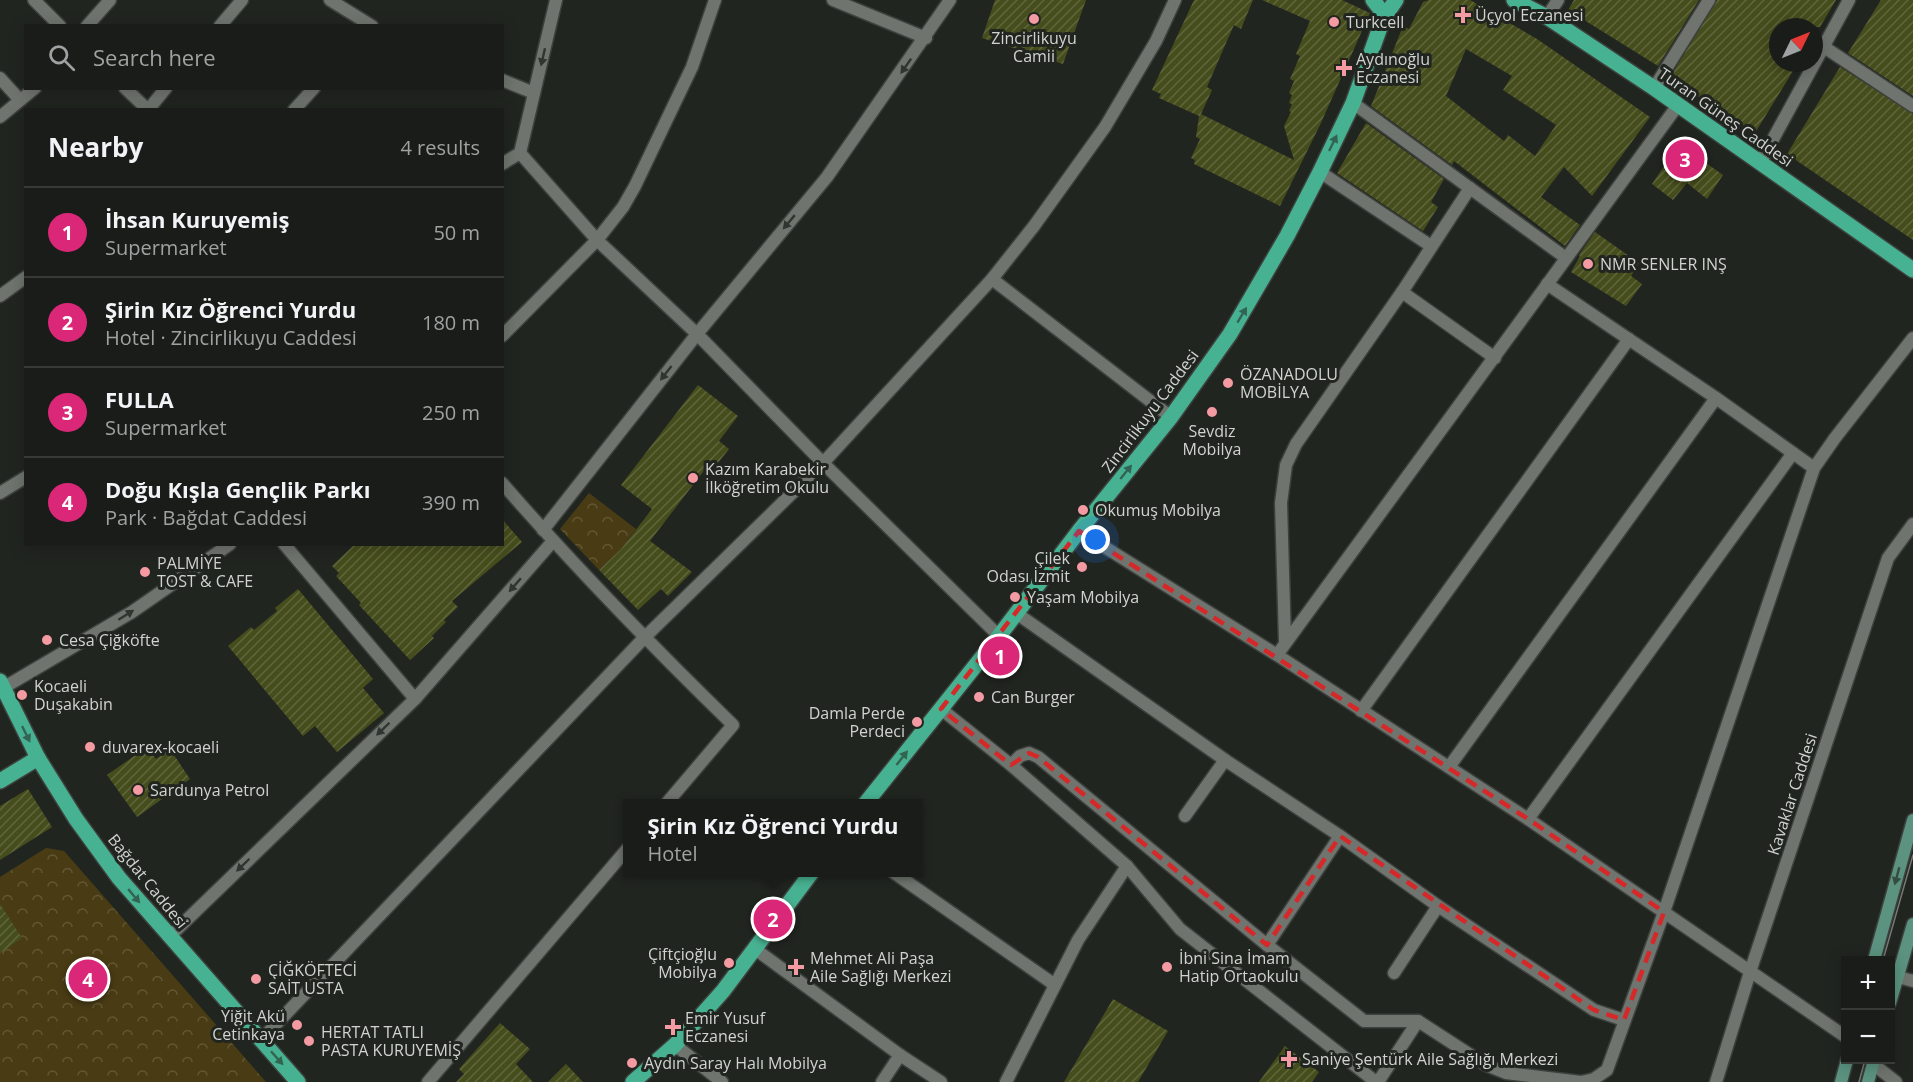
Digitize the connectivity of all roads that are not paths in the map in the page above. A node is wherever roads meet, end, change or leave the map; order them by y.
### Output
1 (34, 0) edge
2 (110, 0) edge
3 (242, 0) edge
4 (330, 0) edge
5 (556, 0) edge
6 (715, 0) edge
7 (833, 0) edge
8 (950, 0) edge
9 (1175, 0) edge
10 (1373, 0) edge
11 (1396, 0) edge
12 (1514, 0) edge
13 (1558, 0) edge
14 (1709, 0) edge
15 (1850, 0) edge
16 (1547, 17) junction
17 (1383, 19) junction
18 (58, 24) edge
19 (89, 24) edge
20 (222, 24) edge
21 (369, 24) edge
22 (926, 38) junction
23 (1824, 47) junction
24 (0, 78) edge
25 (504, 81) edge
26 (1654, 88) junction
27 (32, 90) edge
28 (127, 90) edge
29 (164, 90) edge
30 (312, 90) edge
31 (534, 93) junction
32 (20, 100) junction
33 (1353, 103) junction
34 (1678, 105) junction
35 (1913, 106) edge
36 (146, 108) edge
37 (150, 108) edge
38 (296, 108) edge
39 (0, 117) edge
40 (520, 153) junction
41 (504, 163) edge
42 (1760, 163) junction
43 (1320, 172) junction
44 (1470, 188) junction
45 (597, 240) junction
46 (1431, 246) junction
47 (1566, 258) junction
48 (1913, 270) edge
49 (24, 278) edge
50 (992, 279) junction
51 (1547, 284) junction
52 (1402, 292) junction
53 (0, 296) edge
54 (504, 334) edge
55 (697, 334) junction
56 (1913, 338) edge
57 (1629, 339) junction
58 (1494, 358) junction
59 (1716, 398) junction
60 (1171, 417) junction
61 (1793, 453) junction
62 (823, 464) junction
63 (1814, 468) junction
64 (24, 478) edge
65 (504, 485) edge
66 (0, 493) edge
67 (1913, 524) edge
68 (543, 530) junction
69 (1079, 531) junction
70 (553, 541) junction
71 (227, 546) edge
72 (286, 546) edge
73 (1016, 613) junction
74 (999, 636) junction
75 (644, 638) junction
76 (1286, 641) junction
77 (1277, 656) junction
78 (2, 684) edge
79 (415, 699) junction
80 (940, 709) junction
81 (1362, 711) junction
82 (38, 758) junction
83 (1225, 760) junction
84 (1011, 765) junction
85 (1449, 767) junction
86 (0, 782) edge
87 (670, 799) edge
88 (869, 799) edge
89 (1185, 816) dead end
90 (1528, 819) junction
91 (1913, 820) edge
92 (1340, 836) junction
93 (623, 853) edge
94 (1127, 866) junction
95 (809, 877) edge
96 (899, 877) edge
97 (1438, 906) junction
98 (1664, 912) junction
99 (1913, 924) edge
100 (169, 937) junction
101 (1267, 945) junction
102 (755, 948) junction
103 (1875, 956) edge
104 (1750, 972) junction
105 (1394, 973) dead end
106 (1898, 977) junction
107 (1913, 981) edge
108 (1055, 985) junction
109 (1895, 987) edge
110 (1624, 1020) junction
111 (1419, 1021) junction
112 (1841, 1034) edge
113 (261, 1040) junction
114 (675, 1045) junction
115 (900, 1055) junction
116 (1846, 1064) edge
117 (1871, 1064) edge
118 (1875, 1064) edge
119 (298, 1082) edge
120 (428, 1082) edge
121 (633, 1082) edge
122 (722, 1082) edge
123 (882, 1082) edge
124 (941, 1082) edge
125 (1006, 1082) edge
126 (1377, 1082) edge
127 (1716, 1082) edge
128 (1841, 1082) edge
129 (1868, 1082) edge
130 (1896, 1082) edge

1 - 18 street
2 - 19 street
3 - 20 street
4 - 21 street
5 -> 31 street
6 - 45 street
7 - 22 street
8 - 22 street
9 - 50 street
10 - 17 main road
11 - 17 main road, Zincirlikuyu Caddesi
12 - 16 main road, Turan Güneş Caddesi
13 - 16 street
14 - 26 street
15 - 23 street
16 - 26 main road, Turan Güneş Caddesi
17 - 33 main road, Zincirlikuyu Caddesi
22 -> 55 street
23 - 35 street
23 - 42 street
24 - 32 street
25 - 31 street
26 - 34 main road, Turan Güneş Caddesi
27 - 32 street
28 - 36 street
29 - 37 street
30 - 38 street
31 - 40 street
32 - 39 street
43 -> 33 main road, Zincirlikuyu Caddesi
33 - 44 street
34 - 42 main road, Turan Güneş Caddesi
34 - 47 street
40 - 41 street
40 - 45 street
42 - 48 main road, Turan Güneş Caddesi
43 - 46 street
60 -> 43 main road, Zincirlikuyu Caddesi
44 - 46 street
44 - 47 street
45 - 54 street
45 - 55 street
46 - 52 street
47 - 51 street
49 - 53 street
50 - 60 street
50 - 62 street
51 - 57 street
51 - 58 street
52 - 58 street
52 - 76 street
55 - 62 street
55 -> 68 street
56 - 63 street
57 - 59 street
57 - 81 street
58 - 76 street
59 - 61 street
59 - 85 street
69 -> 60 main road, Zincirlikuyu Caddesi
61 - 63 street
61 - 90 street
62 - 74 street
62 - 75 street
63 - 98 street
64 - 66 street
65 - 68 street
67 - 104 street, Kavaklar Caddesi
68 - 70 street
69 - 73 main road, Zincirlikuyu Caddesi
69 - 77 street
70 - 75 street
70 -> 79 street
78 -> 71 street
72 - 79 street
73 - 74 main road, Zincirlikuyu Caddesi
73 - 83 street
74 - 80 main road, Zincirlikuyu Caddesi
75 - 87 street
75 - 113 street
76 - 77 street
77 - 81 street
78 -> 82 main road, Bağdat Caddesi
79 -> 100 street
80 - 84 street
88 -> 80 main road, Zincirlikuyu Caddesi
81 - 85 street
82 - 86 main road
82 -> 100 main road, Bağdat Caddesi
83 - 89 street
83 - 92 street
84 - 94 street
84 - 101 street
85 - 90 street
90 - 98 street
91 -> 103 main road
92 - 97 street
92 - 101 street
93 - 120 street
94 - 108 street
94 - 126 street
95 - 102 main road
96 - 108 street
97 - 105 street
97 - 110 street
98 - 104 street
98 - 110 street
99 - 106 main road
100 - 113 main road, Bağdat Caddesi
101 - 111 street
102 - 114 main road
102 - 115 street
104 - 112 street
104 - 127 street, Kavaklar Caddesi
106 - 107 street
106 - 109 main road
108 - 125 street
110 - 111 street
111 - 126 street
113 -> 119 main road, Bağdat Caddesi
114 - 121 main road
114 - 122 street
115 - 123 street
115 - 124 street
116 - 128 main road
117 - 129 main road
118 - 130 street

